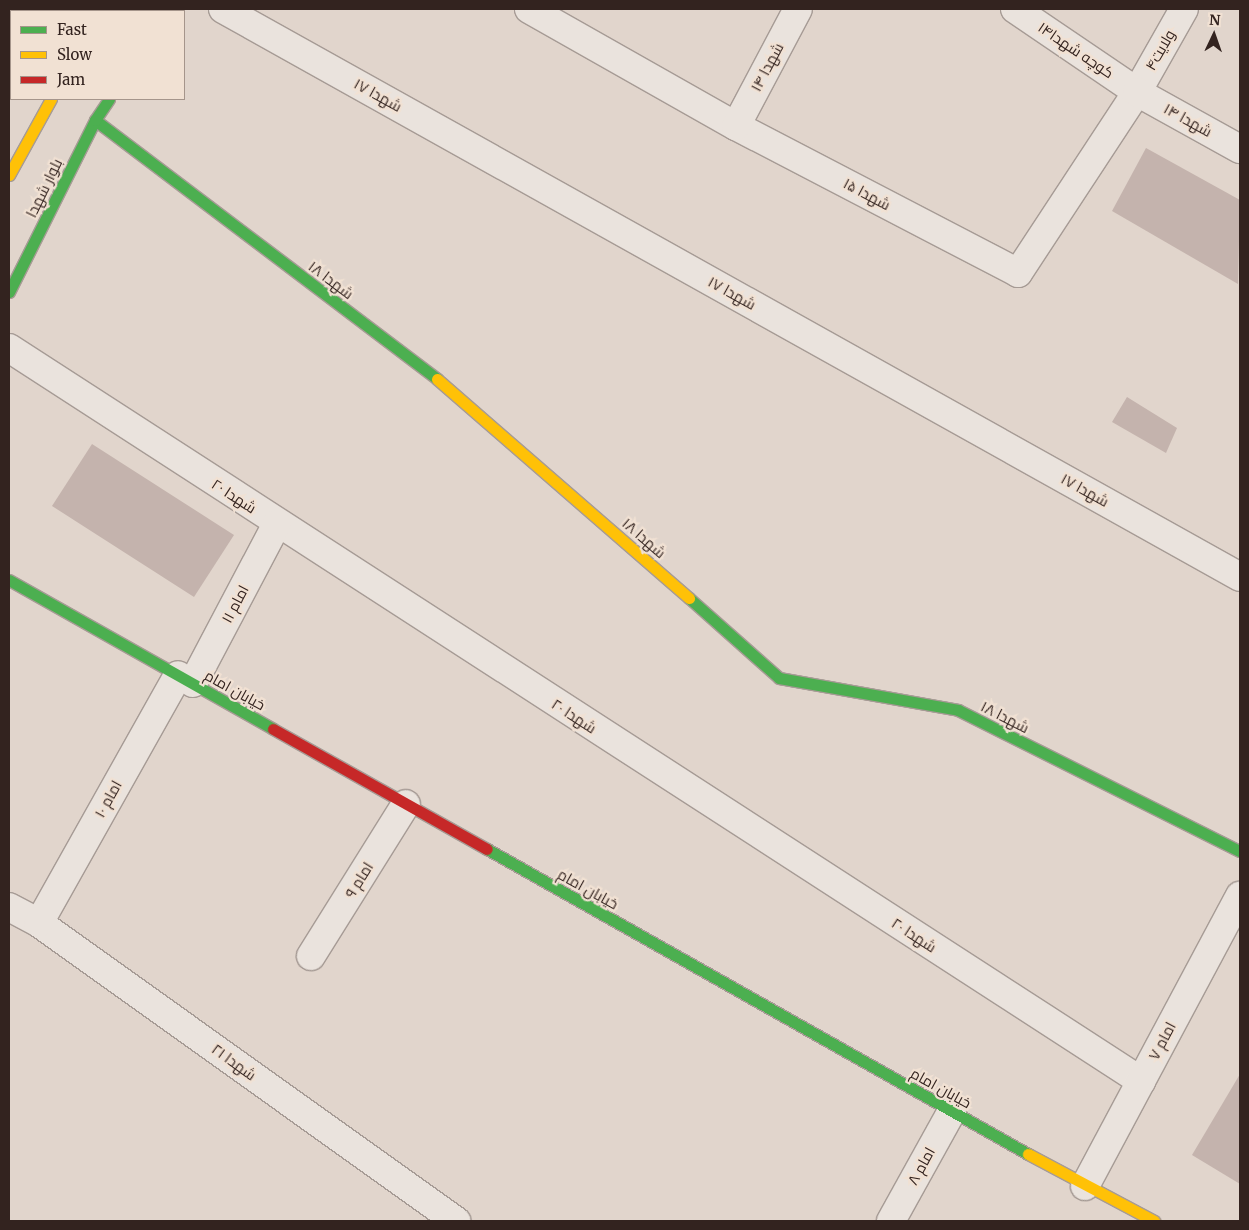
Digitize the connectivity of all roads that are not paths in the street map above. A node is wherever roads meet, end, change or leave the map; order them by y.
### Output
1 (223, 9) edge
2 (529, 9) edge
3 (798, 9) edge
4 (1015, 9) edge
5 (1184, 9) edge
6 (1136, 92) junction
7 (50, 100) edge
8 (108, 100) edge
9 (95, 120) junction
10 (736, 126) junction
11 (1240, 149) edge
12 (9, 175) edge
13 (9, 292) edge
14 (9, 348) edge
15 (277, 524) junction
16 (1240, 577) edge
17 (9, 580) edge
18 (185, 679) junction
19 (406, 804) junction
20 (1240, 851) edge
21 (1240, 896) edge
22 (9, 907) edge
23 (39, 923) junction
24 (311, 956) dead end
25 (1141, 1081) junction
26 (952, 1111) junction
27 (1085, 1186) junction
28 (456, 1221) edge
29 (891, 1221) edge
30 (1154, 1221) edge

1 - 16 street, شهدا ۱۷
2 - 10 street, شهدا ۱۵
3 - 10 street, شهدا ۱۴
4 - 6 street, کوچه شهدا۱۴
5 - 6 street, ولایت۴
6 - 10 street, شهدا ۱۵
6 - 11 street, شهدا ۱۴
7 - 12 main road
8 - 9 main road, بلوار شهدا
9 - 13 main road, بلوار شهدا
9 - 20 main road, شهدا ۱۸
14 - 15 street, شهدا ۲۰
15 - 18 street, امام ۱۱
15 - 25 street, شهدا ۲۰
17 - 18 main road, خیابان امام
18 - 19 main road, خیابان امام
18 - 23 street, امام ۱۰
19 - 24 street, امام ۹
19 - 26 main road, خیابان امام
21 - 25 street, امام ۷
22 - 23 street, شهدا ۲۱
23 - 28 street, شهدا ۲۱
25 - 27 street, امام ۷
26 - 27 main road, خیابان امام
26 - 29 street, امام ۸
27 - 30 main road, خیابان امام

